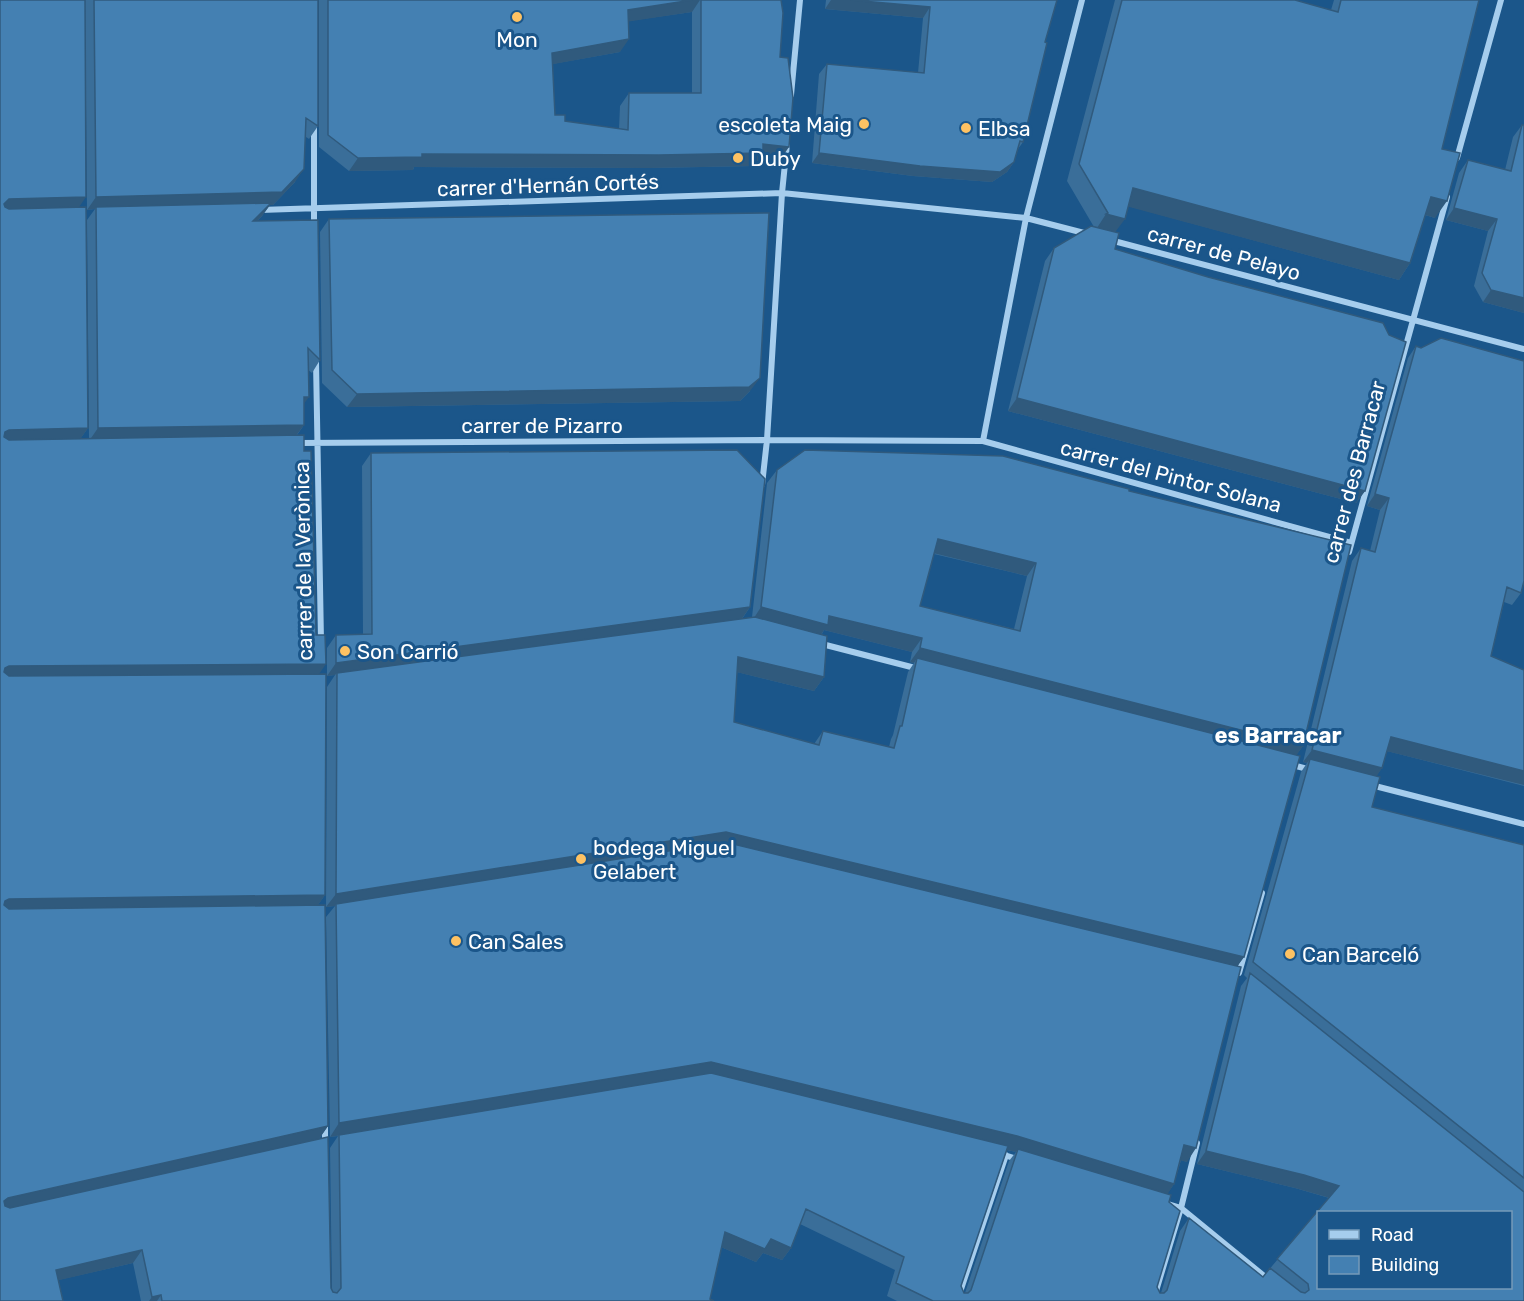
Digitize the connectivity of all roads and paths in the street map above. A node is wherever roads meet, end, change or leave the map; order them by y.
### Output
1 (800, 0) edge
2 (1082, 0) edge
3 (1501, 0) edge
4 (791, 102) edge
5 (314, 116) edge
6 (788, 136) edge
7 (1454, 171) edge
8 (782, 193) junction
9 (1448, 194) edge
10 (314, 209) junction
11 (256, 210) edge
12 (1026, 218) junction
13 (314, 232) edge
14 (1094, 236) edge
15 (1106, 238) edge
16 (1413, 320) junction
17 (316, 349) edge
18 (1524, 349) edge
19 (767, 440) junction
20 (983, 441) junction
21 (317, 442) junction
22 (294, 443) edge
23 (760, 497) edge
24 (1351, 543) junction
25 (1348, 554) edge
26 (815, 642) edge
27 (322, 646) edge
28 (930, 672) edge
29 (1300, 755) edge
30 (1285, 763) edge
31 (1297, 766) junction
32 (1320, 772) edge
33 (1294, 777) edge
34 (1365, 783) edge
35 (1524, 824) edge
36 (1263, 888) edge
37 (1227, 975) edge
38 (325, 1120) edge
39 (1198, 1138) edge
40 (337, 1141) edge
41 (325, 1143) junction
42 (314, 1145) edge
43 (995, 1153) edge
44 (325, 1154) edge
45 (1006, 1155) junction
46 (1028, 1162) edge
47 (1159, 1201) edge
48 (1181, 1208) junction
49 (1278, 1287) edge
50 (957, 1301) edge
51 (1153, 1301) edge

1 - 4 street
2 - 12 street
3 - 7 street
5 - 10 street
6 - 8 street
8 - 10 street, carrer d'Hernán Cortés
8 - 12 street, carrer d'Hernán Cortés
8 - 19 street
9 - 16 street, carrer des Barracar
10 - 11 street, carrer d'Hernán Cortés
10 - 13 street
12 - 14 street
12 - 20 street
15 - 16 street, carrer de Pelayo
16 - 18 street, carrer de Pelayo
16 - 24 street, carrer des Barracar
17 - 21 street, carrer de la Verònica
19 - 20 street, carrer de Pizarro
19 - 21 street, carrer de Pizarro
19 - 23 street
20 - 24 street, carrer del Pintor Solana
21 - 22 street, carrer de Pizarro
21 - 27 street, carrer de la Verònica
24 - 25 street, carrer des Barracar
26 - 28 street
29 - 31 street
30 - 31 street
31 - 32 street
31 - 33 street
34 - 35 street
36 - 37 street
38 - 41 street
39 - 48 street
40 - 41 street
41 - 42 street
41 - 44 street
43 - 45 street
45 - 46 street
45 - 50 street
47 - 48 street
48 - 49 street
48 - 51 street

